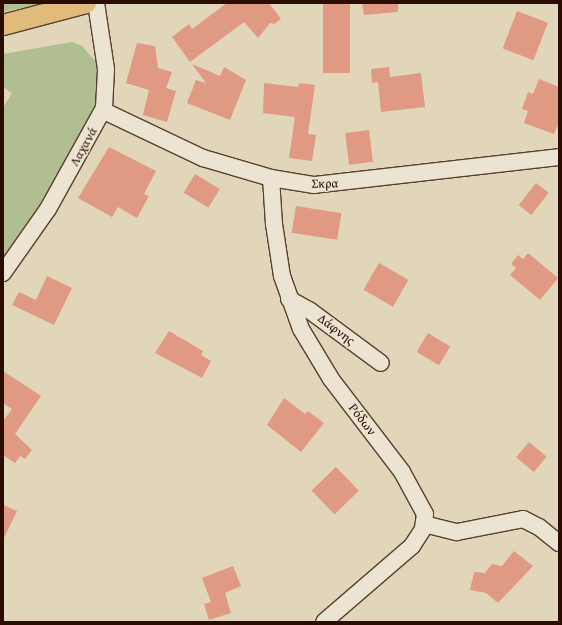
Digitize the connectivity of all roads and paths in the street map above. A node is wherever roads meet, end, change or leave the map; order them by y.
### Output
1 (86, 3) edge
2 (96, 3) edge
3 (61, 7) edge
4 (3, 25) edge
5 (104, 111) junction
6 (559, 158) edge
7 (271, 178) junction
8 (3, 273) edge
9 (289, 299) junction
10 (381, 364) dead end
11 (424, 524) junction
12 (559, 543) edge
13 (324, 622) edge

1 - 3 main road
2 - 5 street, Λαχανά
3 - 4 main road
5 - 7 street, Σκρα
5 - 8 street, Λαχανά
6 - 7 street, Σκρα
7 - 9 street, Ρόδων
9 - 10 street, Δάφνης
9 - 11 street, Ρόδων
11 - 12 street
11 - 13 street

